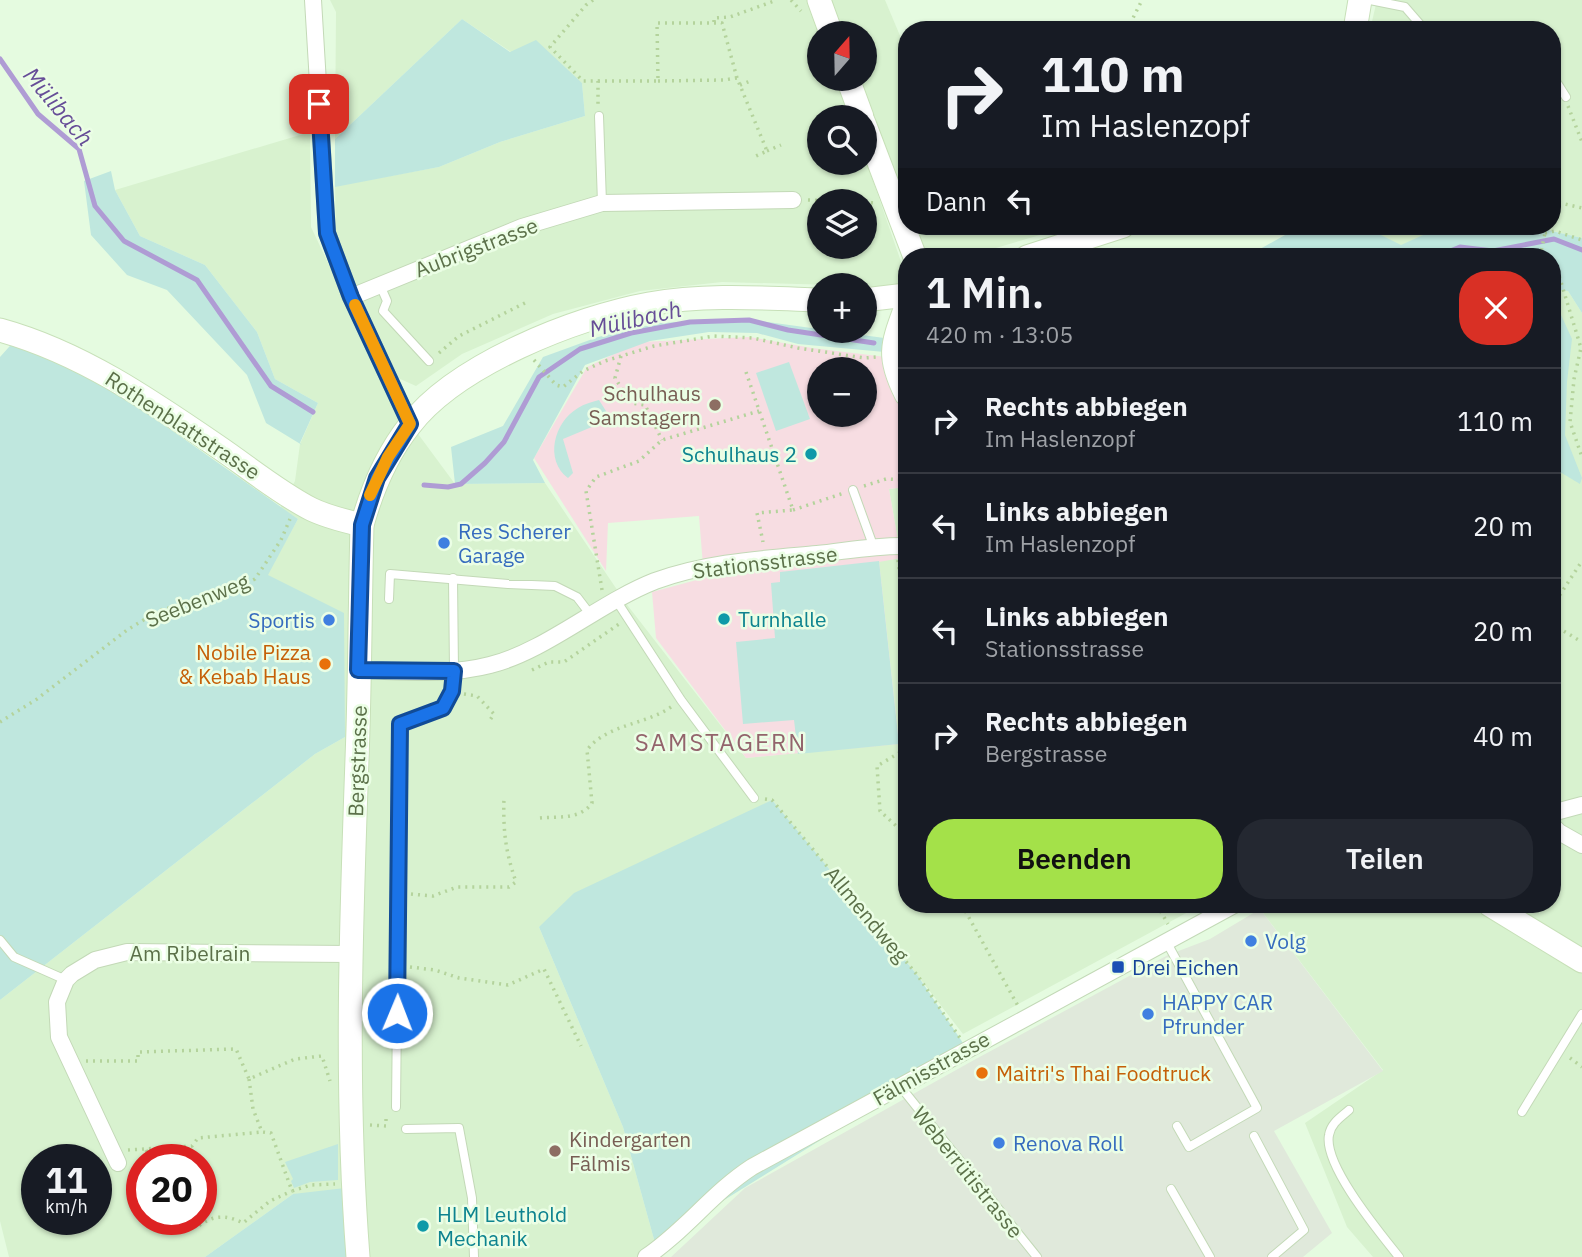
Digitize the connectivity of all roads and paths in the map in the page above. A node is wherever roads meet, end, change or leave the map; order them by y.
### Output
1 (313, 0) edge
2 (593, 0) edge
3 (777, 0) edge
4 (819, 0) edge
5 (1142, 0) edge
6 (1360, 0) edge
7 (1370, 0) edge
8 (1407, 4) edge
9 (827, 21) edge
10 (1132, 21) edge
11 (1356, 21) edge
12 (1419, 21) edge
13 (714, 22) junction
14 (737, 78) junction
15 (753, 80) dead end
16 (598, 81) junction
17 (658, 81) junction
18 (740, 85) junction
19 (1561, 89) edge
20 (1566, 97) joint
21 (599, 116) joint
22 (1582, 142) edge
23 (781, 145) dead end
24 (767, 151) junction
25 (756, 156) dead end
26 (877, 157) edge
27 (793, 200) joint
28 (807, 200) edge
29 (603, 203) junction
30 (1561, 203) edge
31 (1582, 208) edge
32 (898, 212) edge
33 (1561, 233) edge
34 (1078, 235) edge
35 (1582, 240) edge
36 (1048, 248) edge
37 (1561, 283) edge
38 (380, 285) junction
39 (898, 296) edge
40 (351, 297) junction
41 (877, 298) edge
42 (807, 300) edge
43 (529, 301) dead end
44 (898, 328) edge
45 (0, 330) edge
46 (893, 355) junction
47 (621, 356) junction
48 (429, 360) joint
49 (538, 363) dead end
50 (746, 372) dead end
51 (898, 378) edge
52 (759, 411) junction
53 (410, 424) junction
54 (662, 440) junction
55 (1582, 457) edge
56 (853, 490) dead end
57 (297, 501) junction
58 (362, 525) junction
59 (898, 546) edge
60 (874, 548) junction
61 (767, 559) junction
62 (1582, 561) edge
63 (453, 578) junction
64 (1561, 593) edge
65 (389, 599) dead end
66 (610, 603) junction
67 (590, 614) junction
68 (627, 619) junction
69 (1561, 629) edge
70 (1582, 642) edge
71 (358, 670) junction
72 (532, 670) dead end
73 (454, 671) junction
74 (452, 691) junction
75 (681, 700) junction
76 (490, 720) dead end
77 (0, 722) edge
78 (898, 754) edge
79 (504, 796) dead end
80 (754, 798) joint
81 (1582, 805) edge
82 (1561, 811) edge
83 (540, 818) dead end
84 (898, 828) edge
85 (1561, 833) edge
86 (1582, 845) edge
87 (398, 894) junction
88 (968, 913) edge
89 (1160, 913) edge
90 (1219, 913) edge
91 (1503, 913) edge
92 (1171, 939) junction
93 (0, 940) edge
94 (351, 954) junction
95 (1582, 961) edge
96 (397, 966) junction
97 (65, 980) junction
98 (1582, 1014) edge
99 (1024, 1018) junction
100 (581, 1046) dead end
101 (967, 1049) junction
102 (1561, 1051) junction
103 (70, 1060) junction
104 (1582, 1068) edge
105 (249, 1079) junction
106 (900, 1086) junction
107 (350, 1087) junction
108 (396, 1107) dead end
109 (1349, 1110) dead end
110 (1522, 1112) dead end
111 (373, 1125) dead end
112 (386, 1126) dead end
113 (1177, 1126) dead end
114 (406, 1129) dead end
115 (262, 1132) junction
116 (1254, 1136) dead end
117 (194, 1144) edge
118 (126, 1155) edge
119 (115, 1157) joint
120 (352, 1183) junction
121 (1171, 1189) dead end
122 (292, 1191) junction
123 (217, 1217) edge
124 (358, 1257) edge
125 (474, 1257) edge
126 (646, 1257) edge
127 (1037, 1257) edge
128 (1210, 1257) edge
129 (1272, 1257) edge
130 (1399, 1257) edge

1 - 40 street
2 - 16 path
3 - 13 path
4 - 9 main road
5 - 10 path
6 - 11 main road
7 - 8 lane
8 - 12 lane
13 - 14 path
13 - 17 path
14 - 17 path
14 - 18 path
15 - 18 path
16 - 17 path
16 - 21 path
18 - 24 path
19 - 20 lane
20 - 22 path
21 - 29 lane
23 - 24 path
24 - 25 path
26 - 32 main road
27 - 28 path
27 - 29 street, Aubrigstrasse
29 - 38 street, Aubrigstrasse
30 - 31 path
33 - 35 path
34 - 36 main road
37 - 55 path
38 - 40 street, Aubrigstrasse
38 - 48 lane
39 - 41 main road
40 - 53 street
42 - 53 main road, Bergstrasse
43 - 48 path
44 - 46 main road
45 - 57 main road, Rothenblattstrasse
46 - 47 path
46 - 51 main road
47 - 49 path
47 - 54 path
50 - 52 path
52 - 54 path
52 - 61 path
53 - 58 main road, Bergstrasse
54 - 66 path
56 - 60 lane
57 - 58 main road, Rothenblattstrasse
57 - 77 path, Seebenweg
58 - 71 main road, Bergstrasse
59 - 60 street, Stationsstrasse
60 - 61 street, Stationsstrasse
61 - 66 street, Stationsstrasse
62 - 64 path
63 - 65 lane
63 - 67 lane
63 - 73 lane
66 - 67 street, Stationsstrasse
66 - 68 lane
67 - 73 street, Stationsstrasse
68 - 72 path
68 - 75 lane
69 - 70 path
71 - 73 street, Stationsstrasse
71 - 94 main road, Bergstrasse
73 - 74 lane
74 - 76 path
74 - 87 lane
75 - 80 lane
75 - 83 path
78 - 84 path
79 - 87 path
80 - 101 path, Allmendweg
81 - 82 street
85 - 86 street
87 - 96 lane
88 - 99 path
89 - 92 path
90 - 92 street, Fälmisstrasse
91 - 95 main road
92 - 99 street, Fälmisstrasse
92 - 113 lane
93 - 97 lane
94 - 97 street, Am Ribelrain
94 - 107 main road, Bergstrasse
96 - 100 path
96 - 108 lane
97 - 103 street
98 - 102 lane
99 - 101 street, Fälmisstrasse
101 - 106 street, Fälmisstrasse
102 - 104 path
102 - 110 lane
103 - 105 path
103 - 119 street
105 - 107 path
105 - 115 path
106 - 126 street, Fälmisstrasse
106 - 127 lane, Weberrütistrasse
107 - 120 main road, Bergstrasse
109 - 130 lane
111 - 112 path
114 - 125 lane
115 - 117 path
115 - 122 path
116 - 129 lane
118 - 119 path
120 - 122 path
120 - 124 main road, Bergstrasse
121 - 128 lane
122 - 123 path

